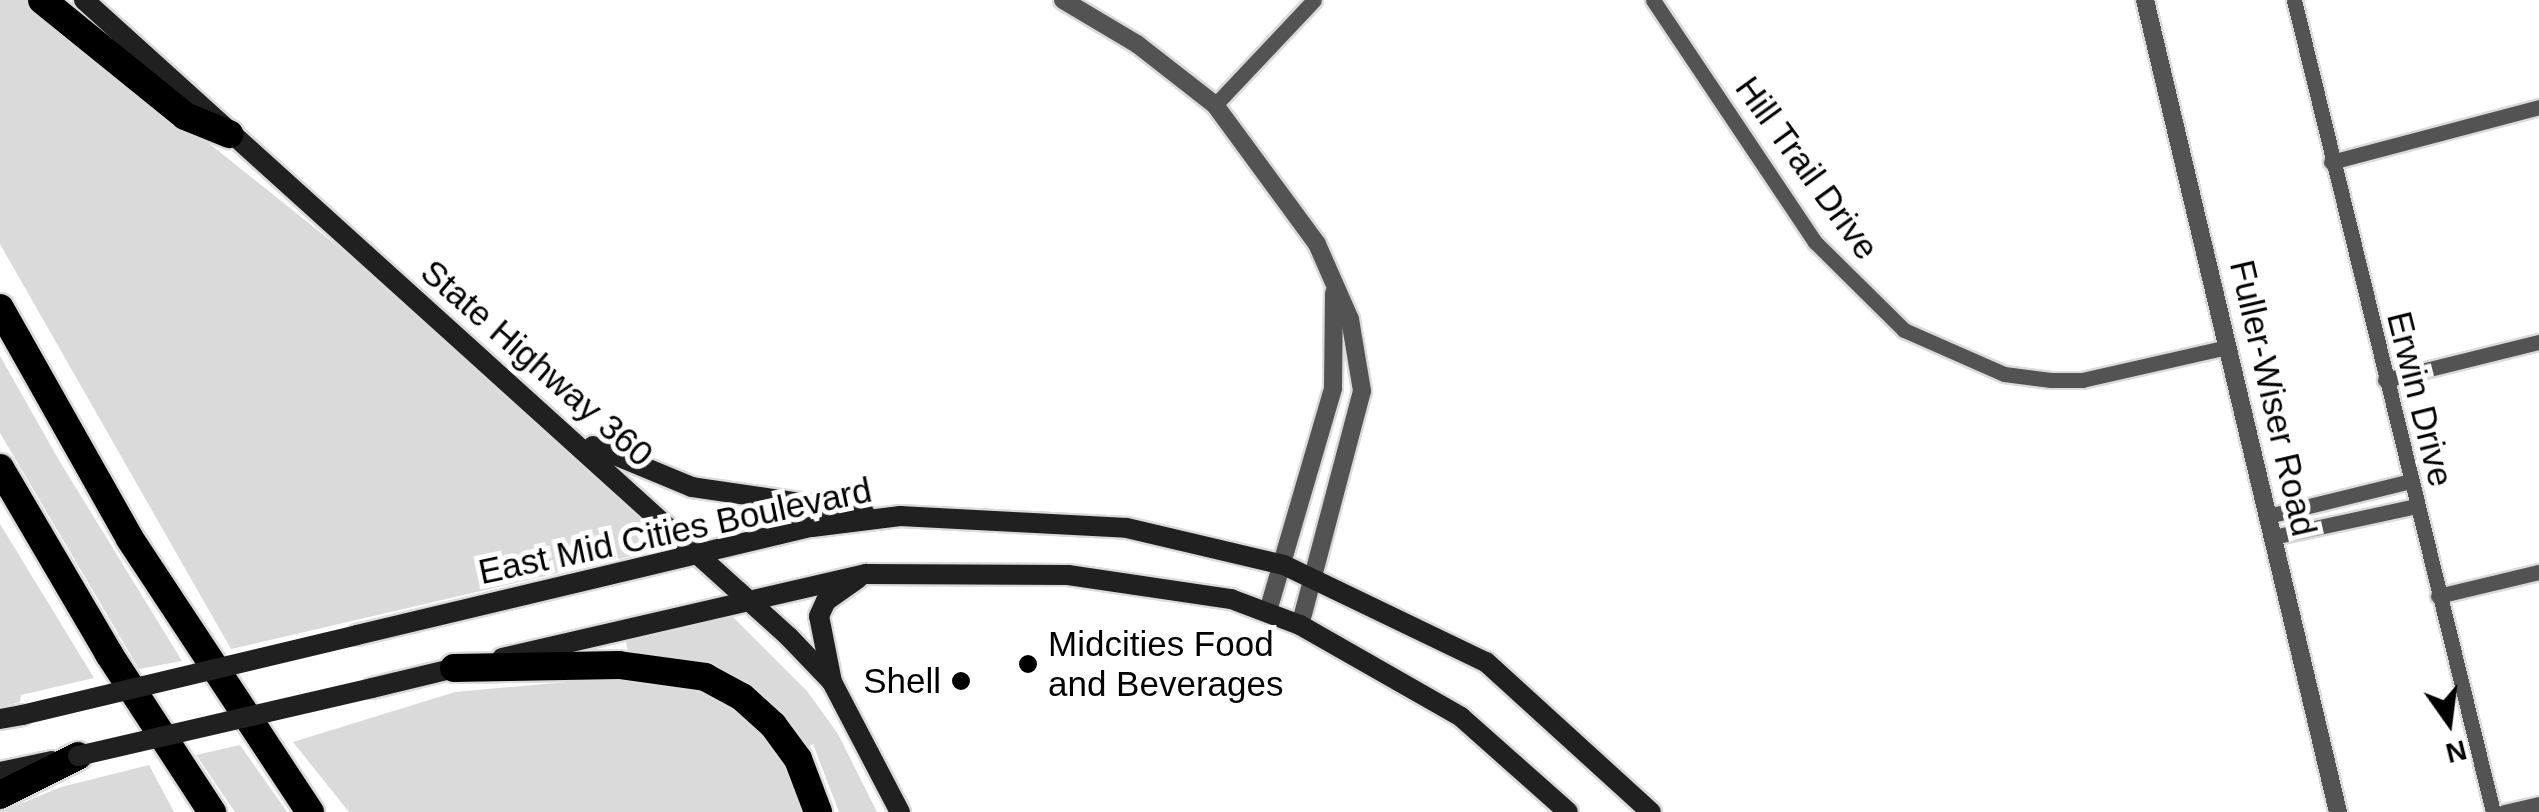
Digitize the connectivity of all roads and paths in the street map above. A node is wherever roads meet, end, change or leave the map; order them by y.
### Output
1 (42, 0) edge
2 (84, 0) edge
3 (1064, 0) edge
4 (1314, 0) edge
5 (1653, 0) edge
6 (2145, 0) edge
7 (2294, 0) edge
8 (1215, 105) junction
9 (2539, 107) edge
10 (229, 134) junction
11 (2331, 162) junction
12 (1334, 294) junction
13 (0, 308) edge
14 (2539, 342) edge
15 (2227, 347) junction
16 (2385, 380) junction
17 (579, 440) junction
18 (0, 468) edge
19 (2410, 481) junction
20 (2416, 506) junction
21 (900, 516) junction
22 (2268, 516) junction
23 (2272, 538) junction
24 (702, 553) junction
25 (1284, 565) junction
26 (2539, 572) edge
27 (866, 574) junction
28 (1316, 578) junction
29 (2438, 596) junction
30 (748, 598) junction
31 (1268, 611) junction
32 (1300, 625) junction
33 (454, 668) junction
34 (832, 682) junction
35 (0, 720) edge
36 (170, 752) junction
37 (267, 754) junction
38 (78, 756) junction
39 (0, 772) edge
40 (0, 795) edge
41 (2539, 804) edge
42 (193, 812) edge
43 (212, 812) edge
44 (310, 812) edge
45 (326, 812) edge
46 (818, 812) edge
47 (900, 812) edge
48 (1568, 812) edge
49 (1650, 812) edge
50 (2338, 812) edge
51 (2492, 812) edge
52 (2504, 812) edge

1 - 10 highway
2 - 10 main road, State Highway 360
3 - 8 street
4 - 8 street
5 - 15 street, Hill Trail Drive
6 - 15 street, Fuller-Wiser Road
7 - 11 street, Erwin Drive
8 - 12 street
9 - 11 street
10 - 17 main road, State Highway 360
11 - 16 street, Erwin Drive
12 - 25 street
12 - 28 street
13 - 37 highway
14 - 16 street
15 - 22 street, Fuller-Wiser Road
16 - 19 street, Erwin Drive
17 - 21 main road
17 - 24 main road, State Highway 360
18 - 36 highway
19 - 20 street, Erwin Drive
19 - 22 street
20 - 23 street
20 - 29 street, Erwin Drive
21 - 24 main road, East Mid Cities Boulevard
21 - 25 main road, East Mid Cities Boulevard
22 - 23 street, Fuller-Wiser Road
23 - 50 street, Fuller-Wiser Road
24 - 30 main road, State Highway 360
24 - 35 main road, East Mid Cities Boulevard, bridge
25 - 28 main road, East Mid Cities Boulevard
25 - 31 street
26 - 29 street
27 - 30 main road
27 - 31 main road
27 - 34 main road
28 - 32 street
28 - 49 main road, East Mid Cities Boulevard
29 - 51 street, Erwin Drive
30 - 33 main road
30 - 34 main road, State Highway 360
31 - 32 main road
32 - 48 main road
33 - 38 main road, bridge
33 - 46 highway
34 - 47 main road, State Highway 360
36 - 42 highway
36 - 43 highway
37 - 44 highway
37 - 45 highway
38 - 39 main road
38 - 40 highway
41 - 52 street

